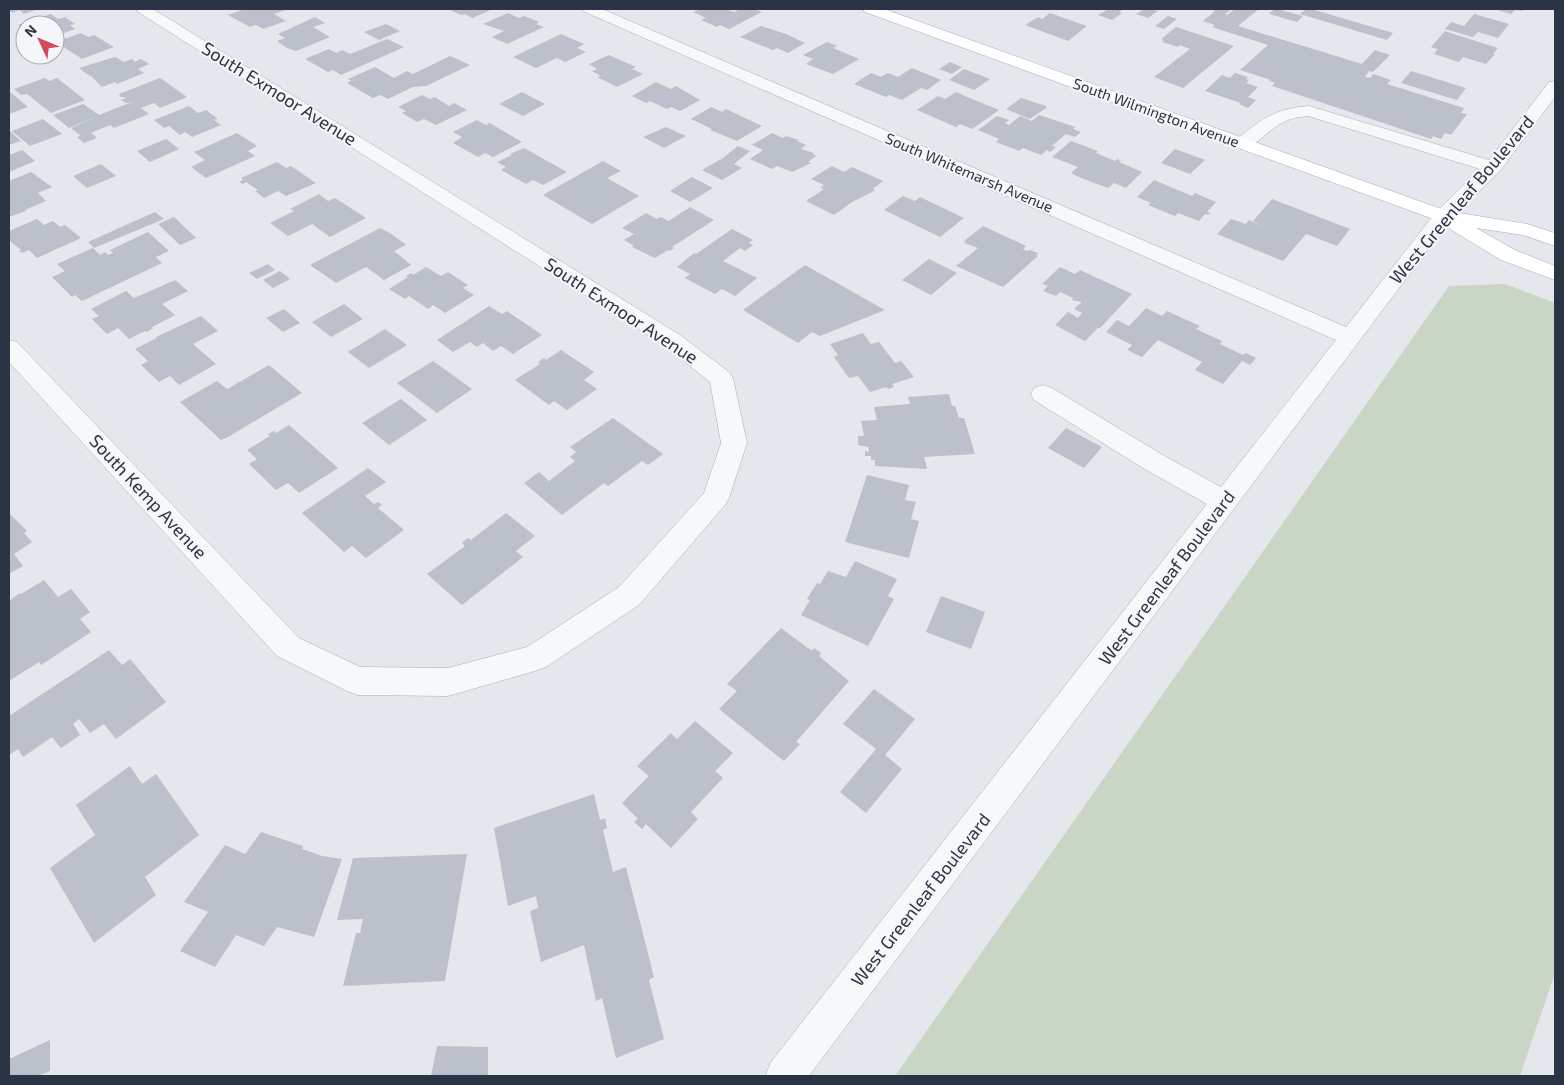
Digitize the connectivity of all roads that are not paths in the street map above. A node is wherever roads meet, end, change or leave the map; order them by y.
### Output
1 (142, 9) edge
2 (590, 9) edge
3 (870, 9) edge
4 (1555, 86) edge
5 (1242, 144) junction
6 (1493, 167) junction
7 (1443, 216) junction
8 (1555, 240) edge
9 (1555, 273) edge
10 (1349, 337) junction
11 (9, 348) edge
12 (1043, 394) dead end
13 (1226, 502) junction
14 (288, 647) joint
15 (785, 1076) edge

1 - 14 street, South Exmoor Avenue
2 - 10 street, South Whitemarsh Avenue
3 - 5 main road, South Wilmington Avenue
4 - 6 street, West Greenleaf Boulevard
5 - 6 street
5 - 7 main road, South Wilmington Avenue
6 - 7 street, West Greenleaf Boulevard
7 - 8 main road, South Wilmington Avenue
7 - 9 main road, South Wilmington Avenue
7 - 10 street, West Greenleaf Boulevard
10 - 13 street, West Greenleaf Boulevard
11 - 14 street, South Kemp Avenue
12 - 13 street
13 - 15 street, West Greenleaf Boulevard

